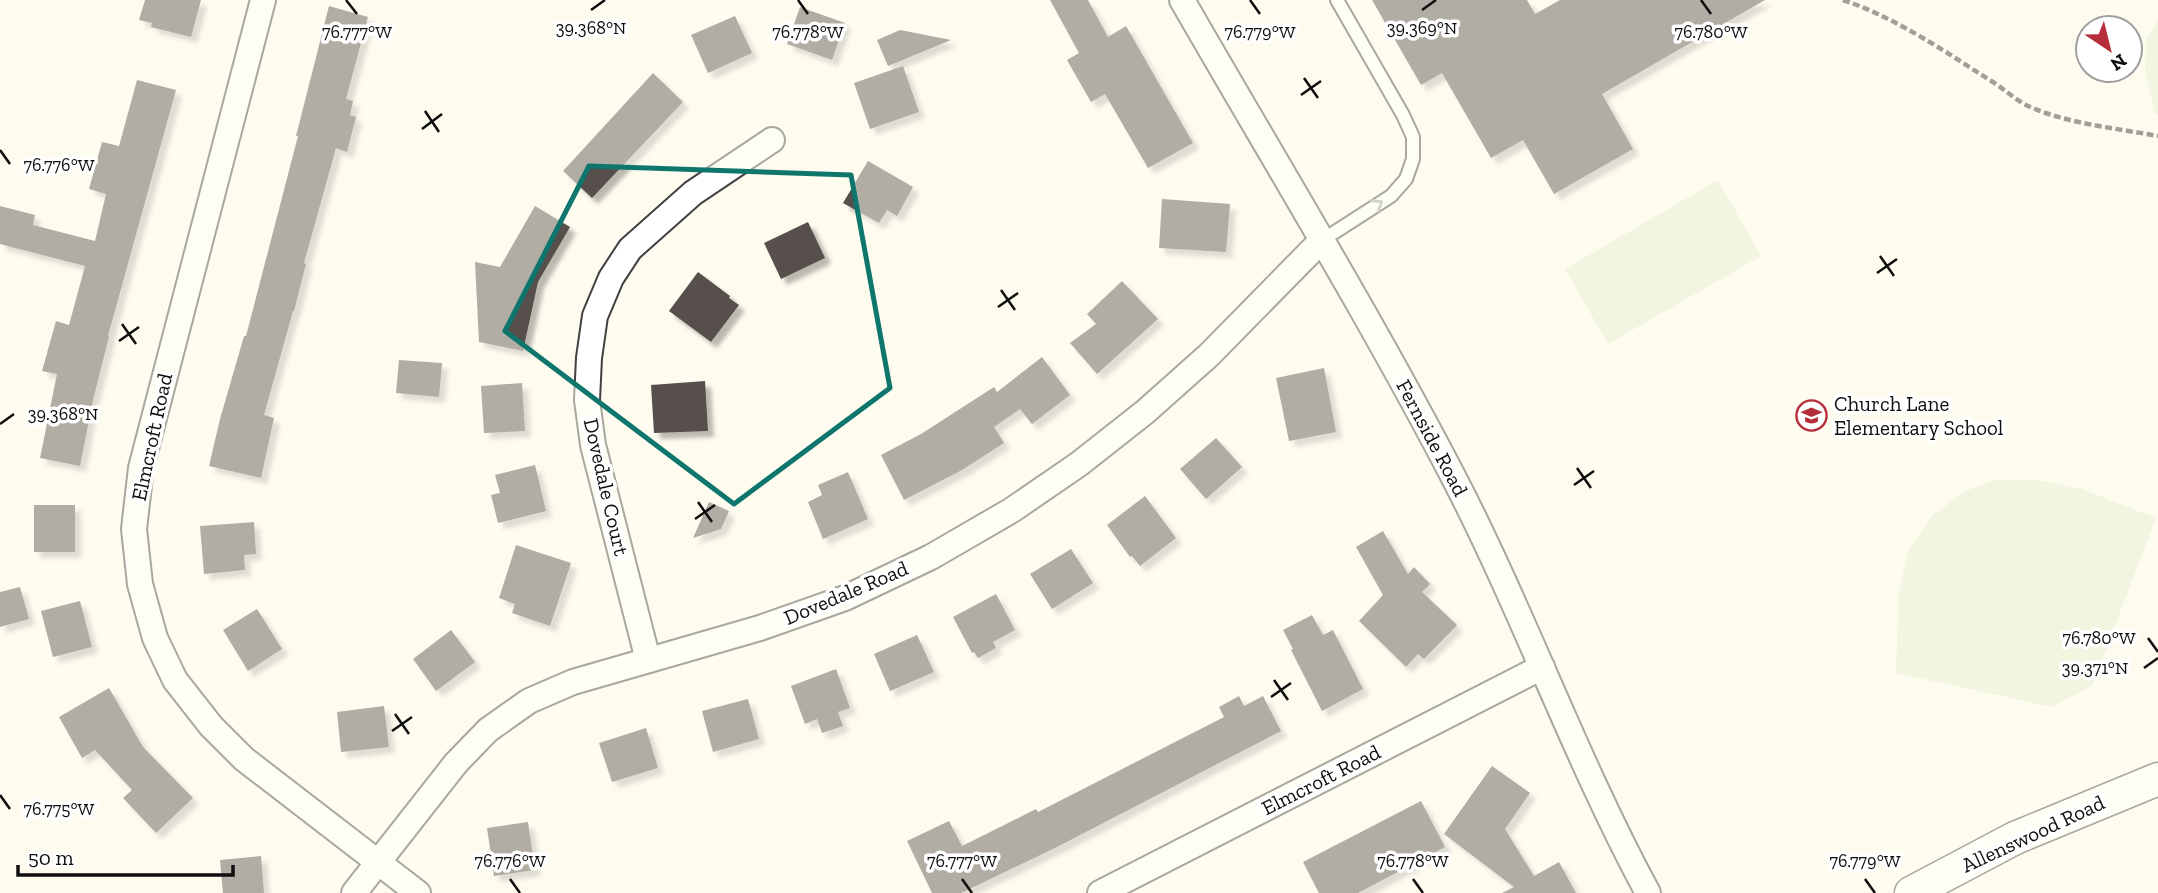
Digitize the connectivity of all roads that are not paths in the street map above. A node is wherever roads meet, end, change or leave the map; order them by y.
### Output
1 (263, 0) edge
2 (1182, 0) edge
3 (1337, 0) edge
4 (772, 140) dead end
5 (1321, 241) junction
6 (648, 660) junction
7 (1542, 667) junction
8 (2158, 779) edge
9 (379, 861) junction
10 (354, 893) edge
11 (418, 893) edge
12 (1100, 893) edge
13 (1648, 893) edge
14 (1911, 893) edge

1 - 9 street, Elmcroft Road
2 - 5 street, Fernside Road
5 -> 3 lane
4 - 6 street, Dovedale Court
5 - 6 street, Dovedale Road
5 - 7 street, Fernside Road
6 - 9 street, Dovedale Road
7 - 12 street, Elmcroft Road
7 - 13 street, Fernside Road
8 - 14 street, Allenswood Road
9 - 10 street, Dovedale Road
9 - 11 street, Elmcroft Road

